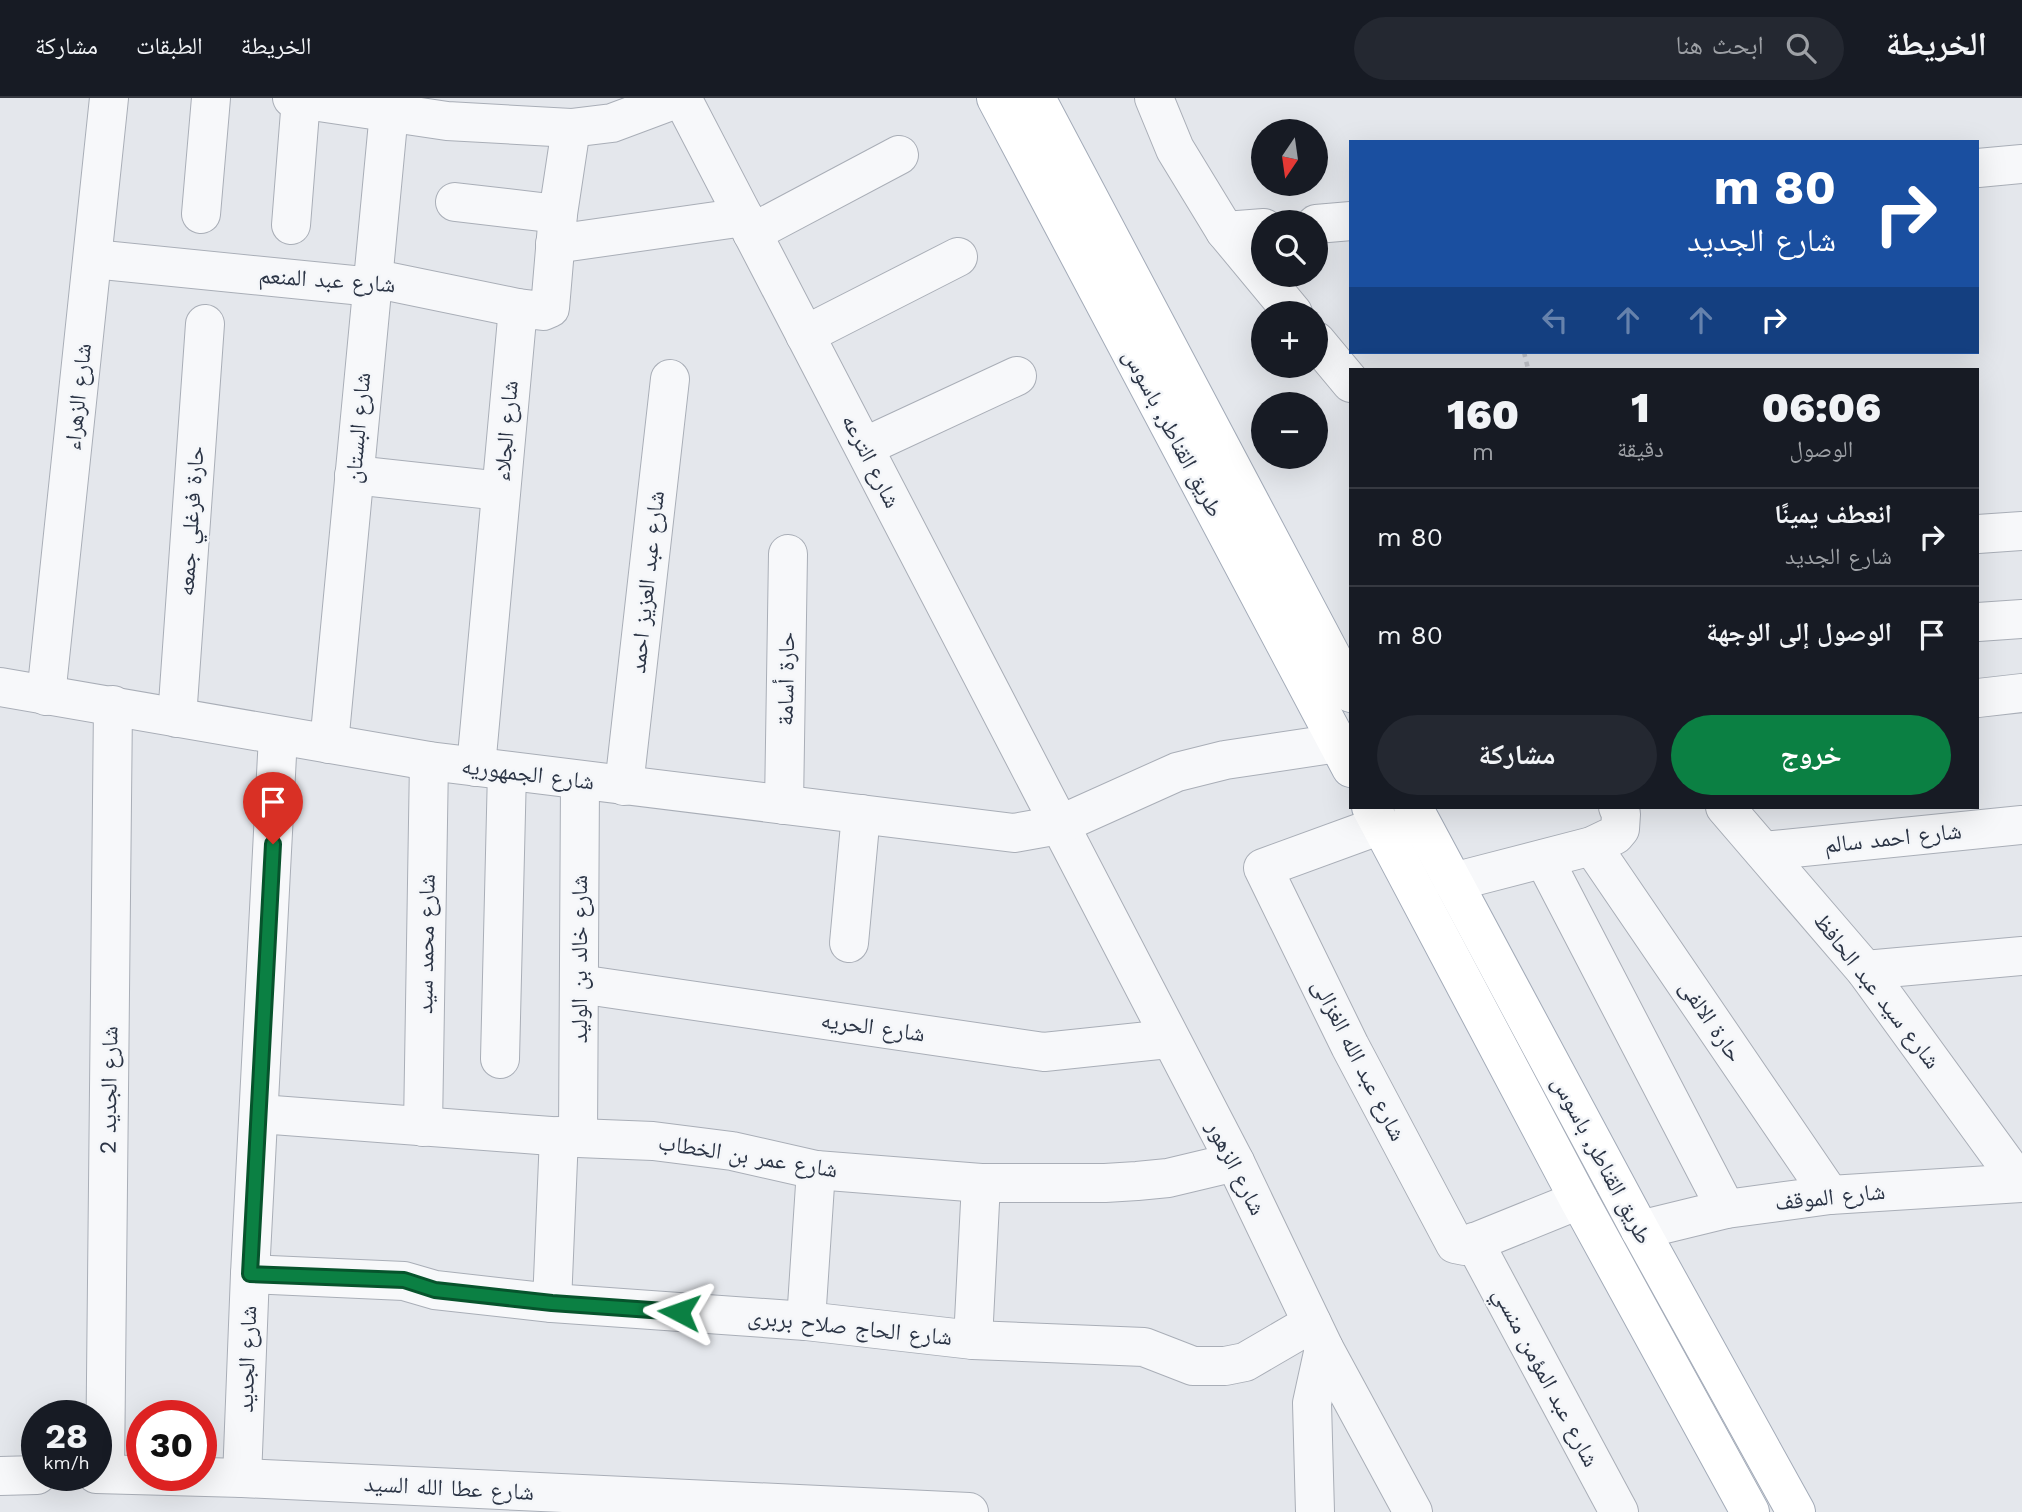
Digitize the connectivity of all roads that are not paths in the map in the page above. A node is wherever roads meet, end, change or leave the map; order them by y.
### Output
1 (109, 98) edge
2 (211, 98) edge
3 (680, 98) edge
4 (996, 98) edge
5 (1036, 98) edge
6 (1154, 98) edge
7 (296, 99) edge
8 (389, 112) junction
9 (571, 128) junction
10 (900, 155) dead end
11 (2022, 164) edge
12 (1979, 168) edge
13 (455, 202) dead end
14 (201, 214) dead end
15 (1349, 221) edge
16 (1328, 222) edge
17 (291, 225) dead end
18 (748, 225) junction
19 (556, 229) junction
20 (1251, 229) edge
21 (1225, 231) junction
22 (958, 257) dead end
23 (93, 259) junction
24 (372, 278) junction
25 (1283, 301) edge
26 (518, 307) junction
27 (205, 324) dead end
28 (805, 335) junction
29 (1328, 355) edge
30 (1017, 376) dead end
31 (670, 379) dead end
32 (1349, 381) edge
33 (864, 447) junction
34 (354, 475) junction
35 (500, 491) junction
36 (2022, 531) edge
37 (1979, 534) edge
38 (788, 554) dead end
39 (2022, 619) edge
40 (1979, 622) edge
41 (1349, 686) edge
42 (0, 687) edge
43 (2022, 693) edge
44 (46, 696) junction
45 (1979, 698) edge
46 (113, 705) junction
47 (177, 718) junction
48 (278, 736) junction
49 (329, 744) junction
50 (1345, 756) edge
51 (429, 761) junction
52 (491, 769) junction
53 (580, 780) junction
54 (624, 786) junction
55 (784, 805) junction
56 (1618, 809) edge
57 (1727, 809) edge
58 (1388, 813) edge
59 (861, 814) junction
60 (1908, 822) edge
61 (1059, 825) junction
62 (2022, 825) edge
63 (1592, 846) junction
64 (1764, 851) junction
65 (1544, 859) junction
66 (1453, 882) junction
67 (849, 943) dead end
68 (2022, 956) edge
69 (1865, 970) junction
70 (579, 984) junction
71 (1168, 1039) junction
72 (500, 1059) dead end
73 (260, 1114) junction
74 (423, 1127) junction
75 (569, 1137) junction
76 (1235, 1162) junction
77 (816, 1170) junction
78 (981, 1183) junction
79 (2021, 1183) edge
80 (1830, 1195) junction
81 (1579, 1200) junction
82 (1726, 1209) junction
83 (1640, 1230) junction
84 (1474, 1242) junction
85 (250, 1274) junction
86 (552, 1303) junction
87 (806, 1321) junction
88 (1318, 1336) junction
89 (973, 1340) junction
90 (102, 1400) edge
91 (112, 1474) edge
92 (21, 1475) edge
93 (0, 1476) edge
94 (242, 1478) junction
95 (1744, 1510) edge
96 (969, 1512) edge
97 (1315, 1512) edge
98 (1413, 1512) edge
99 (1619, 1512) edge
100 (1796, 1512) edge

1 - 23 street, شارع الزهراء
2 - 14 street
3 - 9 street
3 - 18 street, شارع الترعه
4 - 50 main road, طريق القناطر, باسوس
5 - 41 main road, طريق القناطر, باسوس
6 - 21 street
7 - 8 street
7 - 17 street
8 - 9 street
8 - 24 street, شارع البستان
9 - 19 street
10 - 18 street
11 - 12 street
13 - 19 street
15 - 16 street
18 - 19 street
18 - 28 street, شارع الترعه
19 - 26 street
20 - 21 street
21 - 25 street
22 - 28 street
23 - 24 street, شارع عبد المنعم
23 - 44 street, شارع الزهراء
24 - 26 street, شارع عبد المنعم
24 - 34 street, شارع البستان
26 - 35 street, شارع الجلاء
27 - 47 street, حارة فرغلي جمعه
28 - 33 street, شارع الترعه
29 - 32 street
30 - 33 street
31 - 54 street, شارع عبد العزيز احمد
33 - 61 street, شارع الترعه
34 - 35 street
34 - 49 street, شارع البستان
35 - 52 street, شارع الجلاء
36 - 37 street
38 - 55 street, حارة أسامة
39 - 40 street
42 - 44 street, شارع الجمهوريه
43 - 45 street
44 - 46 street, شارع الجمهوريه
46 - 47 street, شارع الجمهوريه
46 - 90 street, شارع الجديد 2
47 - 48 street, شارع الجمهوريه
48 - 49 street, شارع الجمهوريه
48 - 73 street, شارع الجديد
49 - 51 street, شارع الجمهوريه
50 - 61 street, شارع الجمهوريه
51 - 52 street, شارع الجمهوريه
51 - 74 street, شارع محمد سيد
52 - 53 street, شارع الجمهوريه
52 - 72 street, شارع الجلاء
53 - 54 street, شارع الجمهوريه
53 - 70 street, شارع خالد بن الوليد
54 - 55 street, شارع الجمهوريه
55 - 59 street, شارع الجمهوريه
56 - 63 street
57 - 64 street, شارع سيد عبد الحافظ
58 - 66 main road, طريق القناطر, باسوس
58 - 81 main road, طريق القناطر, باسوس
58 - 84 street, شارع عبد الله الغزالى
59 - 61 street, شارع الجمهوريه
59 - 67 street
60 - 62 street, شارع احمد سالم
60 - 64 street, شارع احمد سالم
61 - 71 street, شارع الزهور
63 - 65 street
63 - 80 street, حارة الالفى
64 - 69 street, شارع سيد عبد الحافظ
65 - 66 street
65 - 82 street
66 - 83 main road, طريق القناطر, باسوس
68 - 69 street
69 - 79 street, شارع سيد عبد الحافظ
70 - 71 street, شارع الحريه
70 - 75 street, شارع خالد بن الوليد
71 - 76 street, شارع الزهور
73 - 74 street, شارع عمر بن الخطاب
73 - 85 street, شارع الجديد
74 - 75 street, شارع عمر بن الخطاب
75 - 77 street, شارع عمر بن الخطاب
75 - 86 street, شارع خالد بن الوليد
76 - 78 street, شارع عمر بن الخطاب
76 - 88 street, شارع الزهور
77 - 78 street, شارع عمر بن الخطاب
77 - 87 street
78 - 89 street
79 - 80 street, شارع الموقف
80 - 82 street, شارع الموقف
81 - 84 street
81 - 95 main road, طريق القناطر, باسوس
82 - 83 street, شارع الموقف
83 - 100 main road, طريق القناطر, باسوس
84 - 99 street, شارع عبد المؤمن منسي
85 - 86 street, شارع الحاج صلاح بربرى
85 - 94 street, شارع الجديد
86 - 87 street, شارع الحاج صلاح بربرى
87 - 89 street, شارع الحاج صلاح بربرى
88 - 89 street, شارع الحاج صلاح بربرى
88 - 97 street
88 - 98 street, شارع الزهور
91 - 94 street, شارع عطا الله السيد
92 - 93 street
94 - 96 street, شارع عطا الله السيد

